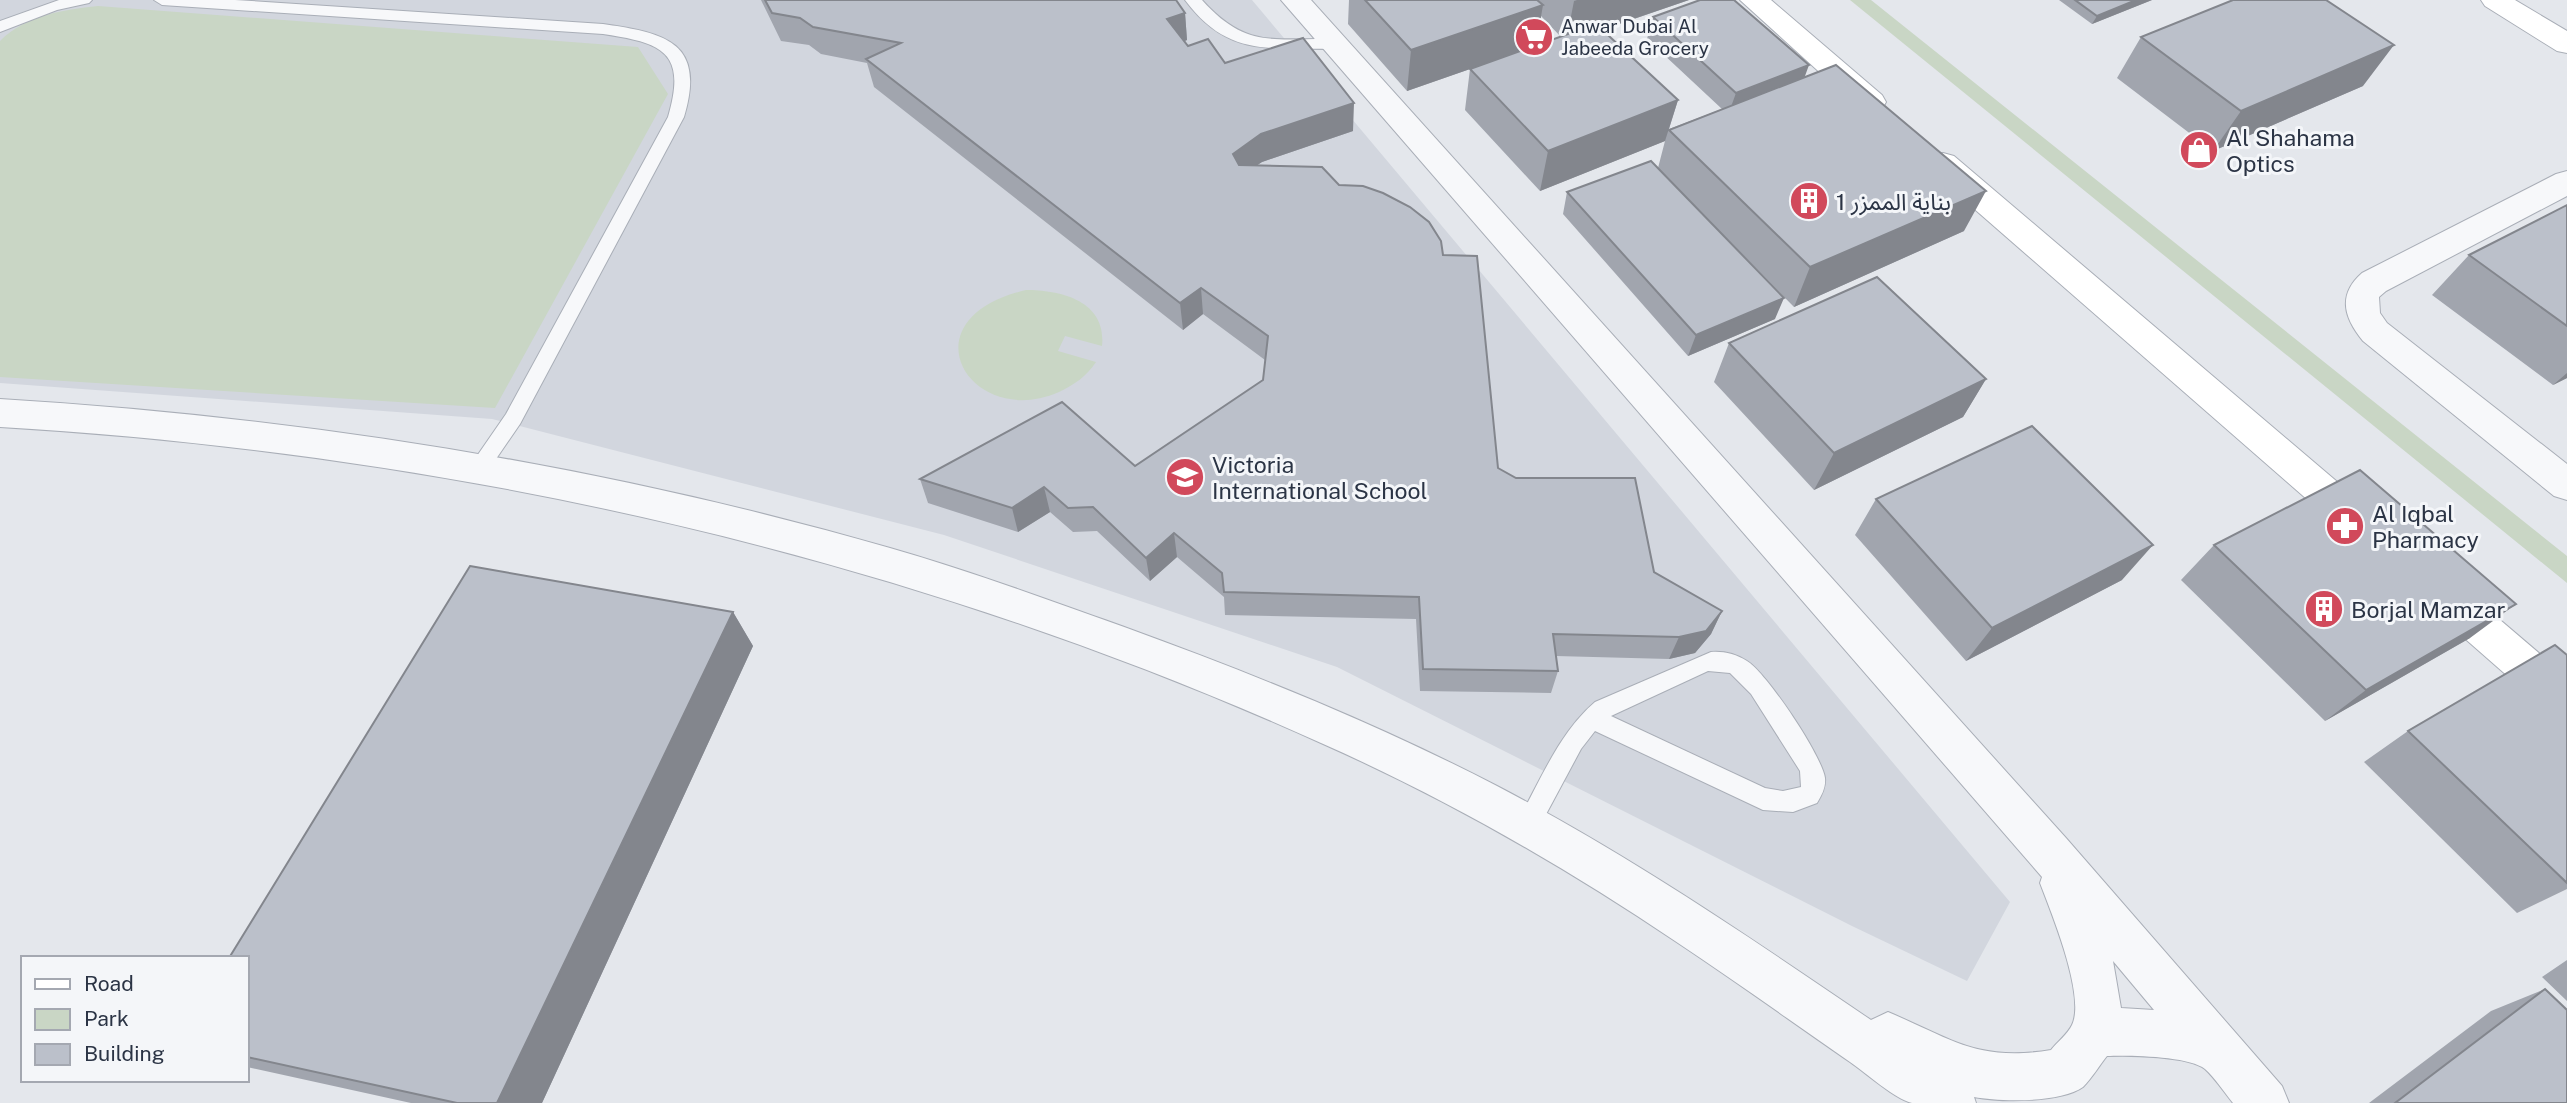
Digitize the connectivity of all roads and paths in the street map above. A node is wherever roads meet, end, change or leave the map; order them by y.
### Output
1 (84, 0) edge
2 (162, 0) edge
3 (1193, 0) edge
4 (1295, 0) edge
5 (1754, 0) edge
6 (2496, 0) edge
7 (0, 27) edge
8 (1334, 44) junction
9 (2567, 44) edge
10 (1891, 118) edge
11 (1923, 146) edge
12 (2567, 183) edge
13 (0, 413) edge
14 (478, 469) junction
15 (2567, 485) edge
16 (2388, 547) edge
17 (2419, 574) edge
18 (2567, 702) edge
19 (1592, 718) junction
20 (1528, 825) junction
21 (2050, 853) junction
22 (1808, 1005) junction
23 (2095, 1034) junction
24 (2217, 1048) junction
25 (2065, 1087) edge
26 (1952, 1103) edge
27 (2265, 1103) edge

1 - 7 lane
2 - 14 lane
3 - 8 lane
4 - 8 street
5 - 10 street
6 - 9 street
8 - 21 street
11 - 16 street
12 - 15 street
13 - 14 street
14 - 20 street
17 - 18 street
19 - 19 lane
19 - 20 lane
20 - 22 street
21 - 23 street
21 - 24 street
22 - 25 street
22 - 26 street
23 - 24 street
23 - 25 street
24 - 27 street

